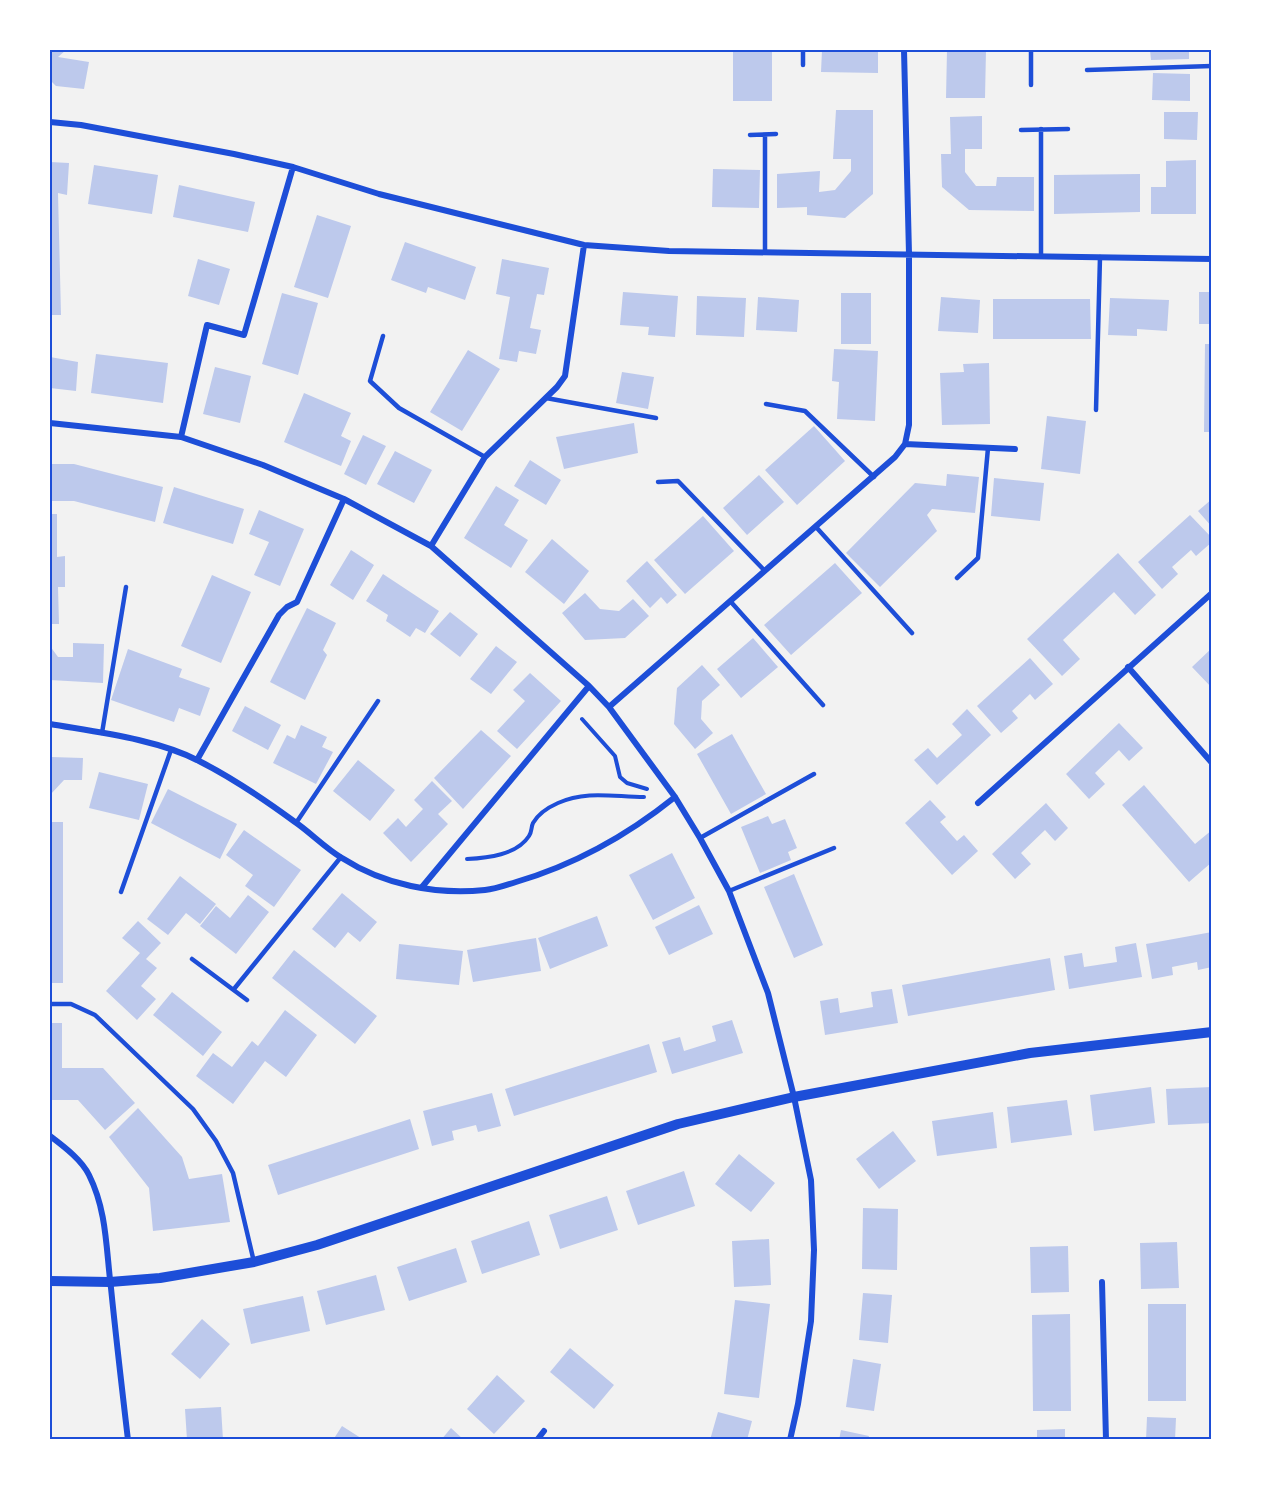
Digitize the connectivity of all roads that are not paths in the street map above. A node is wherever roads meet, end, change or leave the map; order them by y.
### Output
1 (803, 50) edge
2 (904, 50) edge
3 (1031, 50) edge
4 (803, 65) dead end
5 (1212, 66) edge
6 (1087, 70) dead end
7 (1031, 85) dead end
8 (50, 122) edge
9 (1041, 129) junction
10 (1068, 129) dead end
11 (1021, 130) dead end
12 (776, 134) dead end
13 (750, 135) dead end
14 (765, 135) junction
15 (293, 167) junction
16 (584, 245) junction
17 (765, 252) junction
18 (909, 254) junction
19 (1041, 256) junction
20 (1100, 257) junction
21 (1212, 259) edge
22 (383, 336) dead end
23 (546, 398) junction
24 (766, 404) dead end
25 (1096, 410) dead end
26 (656, 418) dead end
27 (50, 423) edge
28 (181, 436) junction
29 (905, 444) junction
30 (988, 448) junction
31 (1015, 449) dead end
32 (485, 457) junction
33 (874, 477) junction
34 (658, 482) dead end
35 (344, 499) junction
36 (816, 527) junction
37 (431, 546) junction
38 (764, 570) junction
39 (957, 578) dead end
40 (126, 587) dead end
41 (1212, 593) edge
42 (731, 602) junction
43 (912, 633) dead end
44 (1128, 667) junction
45 (589, 686) junction
46 (378, 701) dead end
47 (824, 705) dead end
48 (609, 707) junction
49 (50, 724) edge
50 (102, 733) junction
51 (171, 750) junction
52 (198, 760) junction
53 (1212, 763) edge
54 (814, 774) dead end
55 (675, 797) junction
56 (978, 803) dead end
57 (296, 823) junction
58 (700, 838) junction
59 (834, 848) dead end
60 (340, 857) junction
61 (422, 887) junction
62 (729, 891) junction
63 (121, 892) dead end
64 (192, 959) dead end
65 (234, 989) junction
66 (247, 1000) dead end
67 (50, 1004) edge
68 (1212, 1032) edge
69 (794, 1097) junction
70 (50, 1136) edge
71 (254, 1262) junction
72 (50, 1281) edge
73 (110, 1282) junction
74 (1102, 1282) dead end
75 (544, 1431) dead end
76 (128, 1440) edge
77 (537, 1440) edge
78 (790, 1440) edge
79 (1106, 1440) edge

1 - 4 lane
2 - 18 street
3 - 7 lane
5 - 6 lane
8 - 15 street
9 - 10 lane
9 - 11 lane
9 - 19 lane
12 - 14 lane
13 - 14 lane
14 - 17 lane
15 - 16 street
15 - 28 street
16 - 17 street
16 - 23 street
17 - 18 street
18 - 19 street
18 - 29 street
19 - 20 street
20 - 21 street
20 - 25 lane
22 - 32 lane
23 - 26 lane
23 - 32 street
24 - 33 lane
27 - 28 street
28 - 35 street
29 - 30 street
29 - 33 street
30 - 31 street
30 - 39 lane
32 - 37 street
33 - 36 street
34 - 38 lane
35 - 37 street
35 - 52 street
36 - 38 street
36 - 43 lane
37 - 45 street
38 - 42 street
40 - 50 lane
41 - 44 street
42 - 47 lane
42 - 48 street
44 - 53 street
44 - 56 street
45 - 48 street
45 - 61 street
46 - 57 lane
48 - 55 street
49 - 50 street
50 - 51 street
51 - 52 street
51 - 63 lane
52 - 57 street
54 - 58 lane
55 - 58 street
55 - 61 street
57 - 60 street
58 - 62 street
59 - 62 lane
60 - 61 street
60 - 65 lane
62 - 69 street
64 - 65 lane
65 - 66 lane
67 - 71 lane
68 - 69 street
69 - 71 street
69 - 78 street
70 - 73 street
71 - 73 street
72 - 73 street
73 - 76 street
74 - 79 street
75 - 77 street

